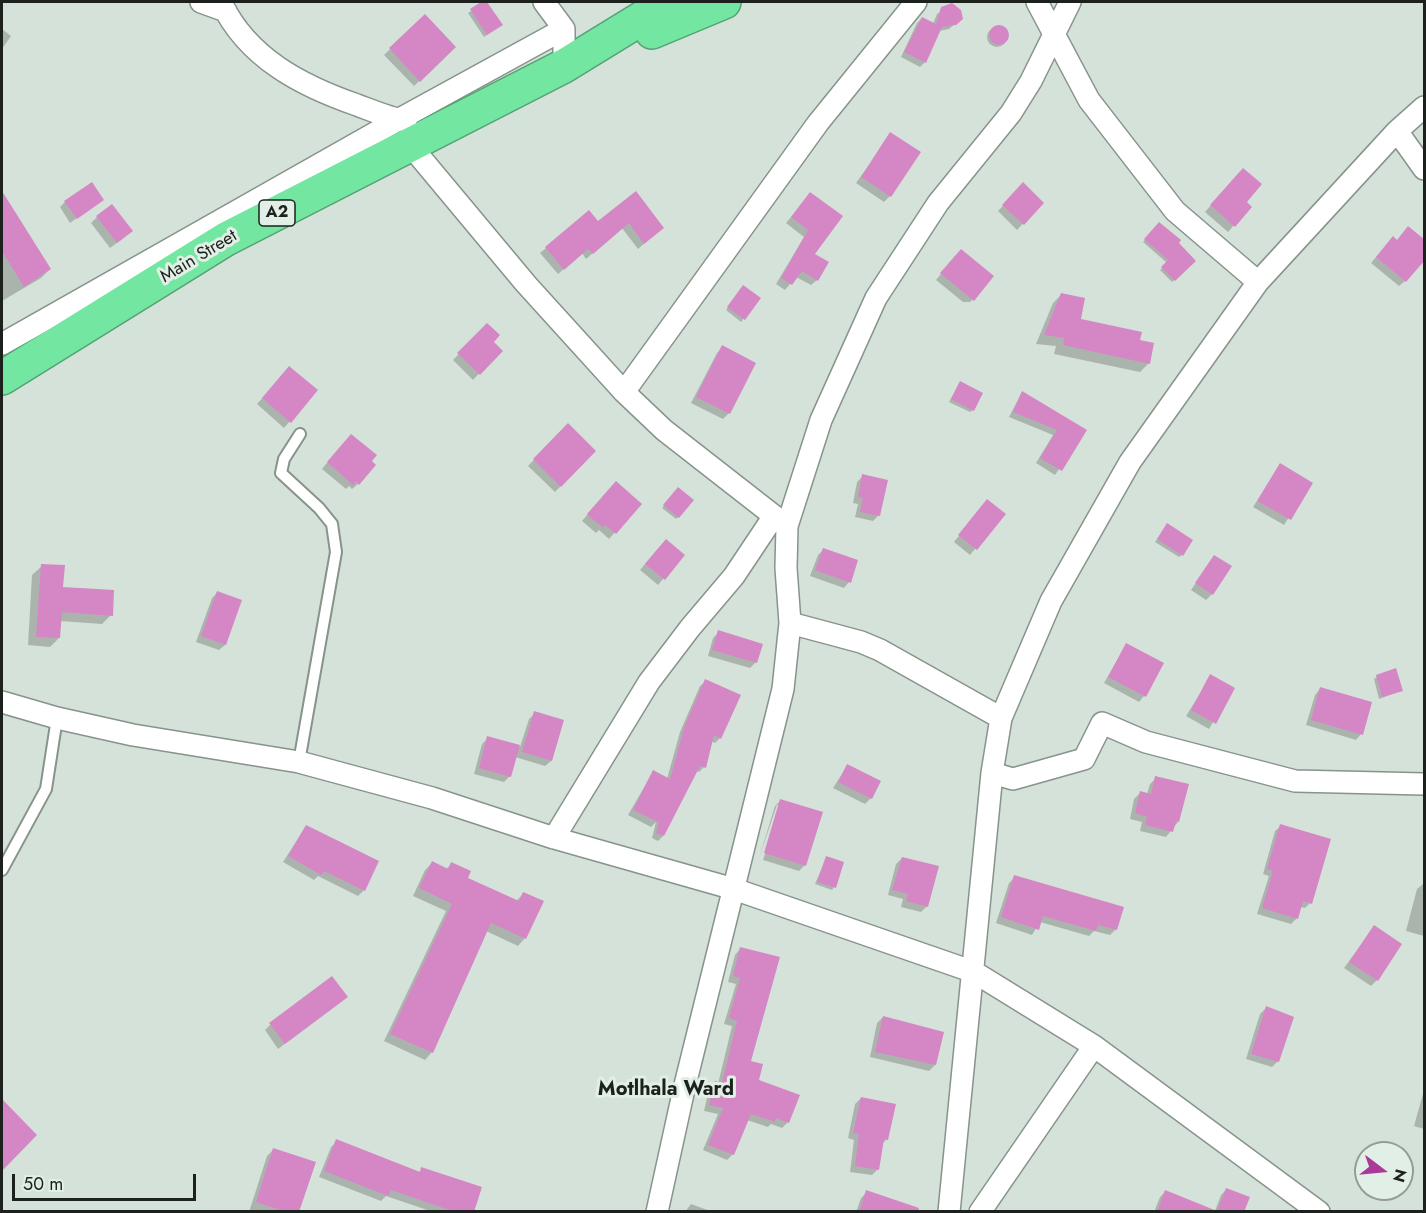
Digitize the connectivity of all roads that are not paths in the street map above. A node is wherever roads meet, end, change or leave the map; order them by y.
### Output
1 (201, 2) edge
2 (544, 2) edge
3 (675, 2) edge
4 (724, 2) edge
5 (916, 2) edge
6 (1037, 2) edge
7 (1070, 2) edge
8 (224, 6) edge
9 (564, 29) junction
10 (1054, 34) junction
11 (564, 66) junction
12 (1425, 107) edge
13 (1397, 131) junction
14 (404, 133) junction
15 (1425, 170) edge
16 (1258, 282) junction
17 (2, 344) edge
18 (2, 378) edge
19 (624, 392) junction
20 (300, 434) dead end
21 (780, 521) junction
22 (790, 623) junction
23 (2, 702) edge
24 (1000, 717) junction
25 (57, 718) junction
26 (298, 762) junction
27 (992, 773) junction
28 (1425, 783) edge
29 (554, 838) junction
30 (2, 870) edge
31 (734, 889) junction
32 (974, 972) junction
33 (1094, 1046) junction
34 (657, 1212) edge
35 (949, 1212) edge
36 (980, 1212) edge
37 (1319, 1212) edge

1 - 8 street
2 - 9 street
3 - 11 highway, Main Street / A2
4 - 11 highway, Main Street / A2
5 - 19 street
6 - 10 street
7 - 10 street
8 - 14 street
9 - 11 street
9 - 14 street
10 - 16 street
10 - 21 street
11 - 14 highway, Main Street / A2
12 - 13 street
13 - 15 street
13 - 16 street
14 - 17 street
14 - 18 highway, Main Street / A2
14 - 19 street
16 - 24 street
19 - 21 street
20 - 26 lane
21 - 22 street
21 - 29 street
22 - 24 street
22 - 31 street
23 - 25 street
24 - 27 street
25 - 26 street
25 - 30 lane
26 - 29 street
27 - 28 street
27 - 32 street
29 - 31 street
31 - 32 street
31 - 34 street
32 - 33 street
32 - 35 street
33 - 36 street
33 - 37 street

